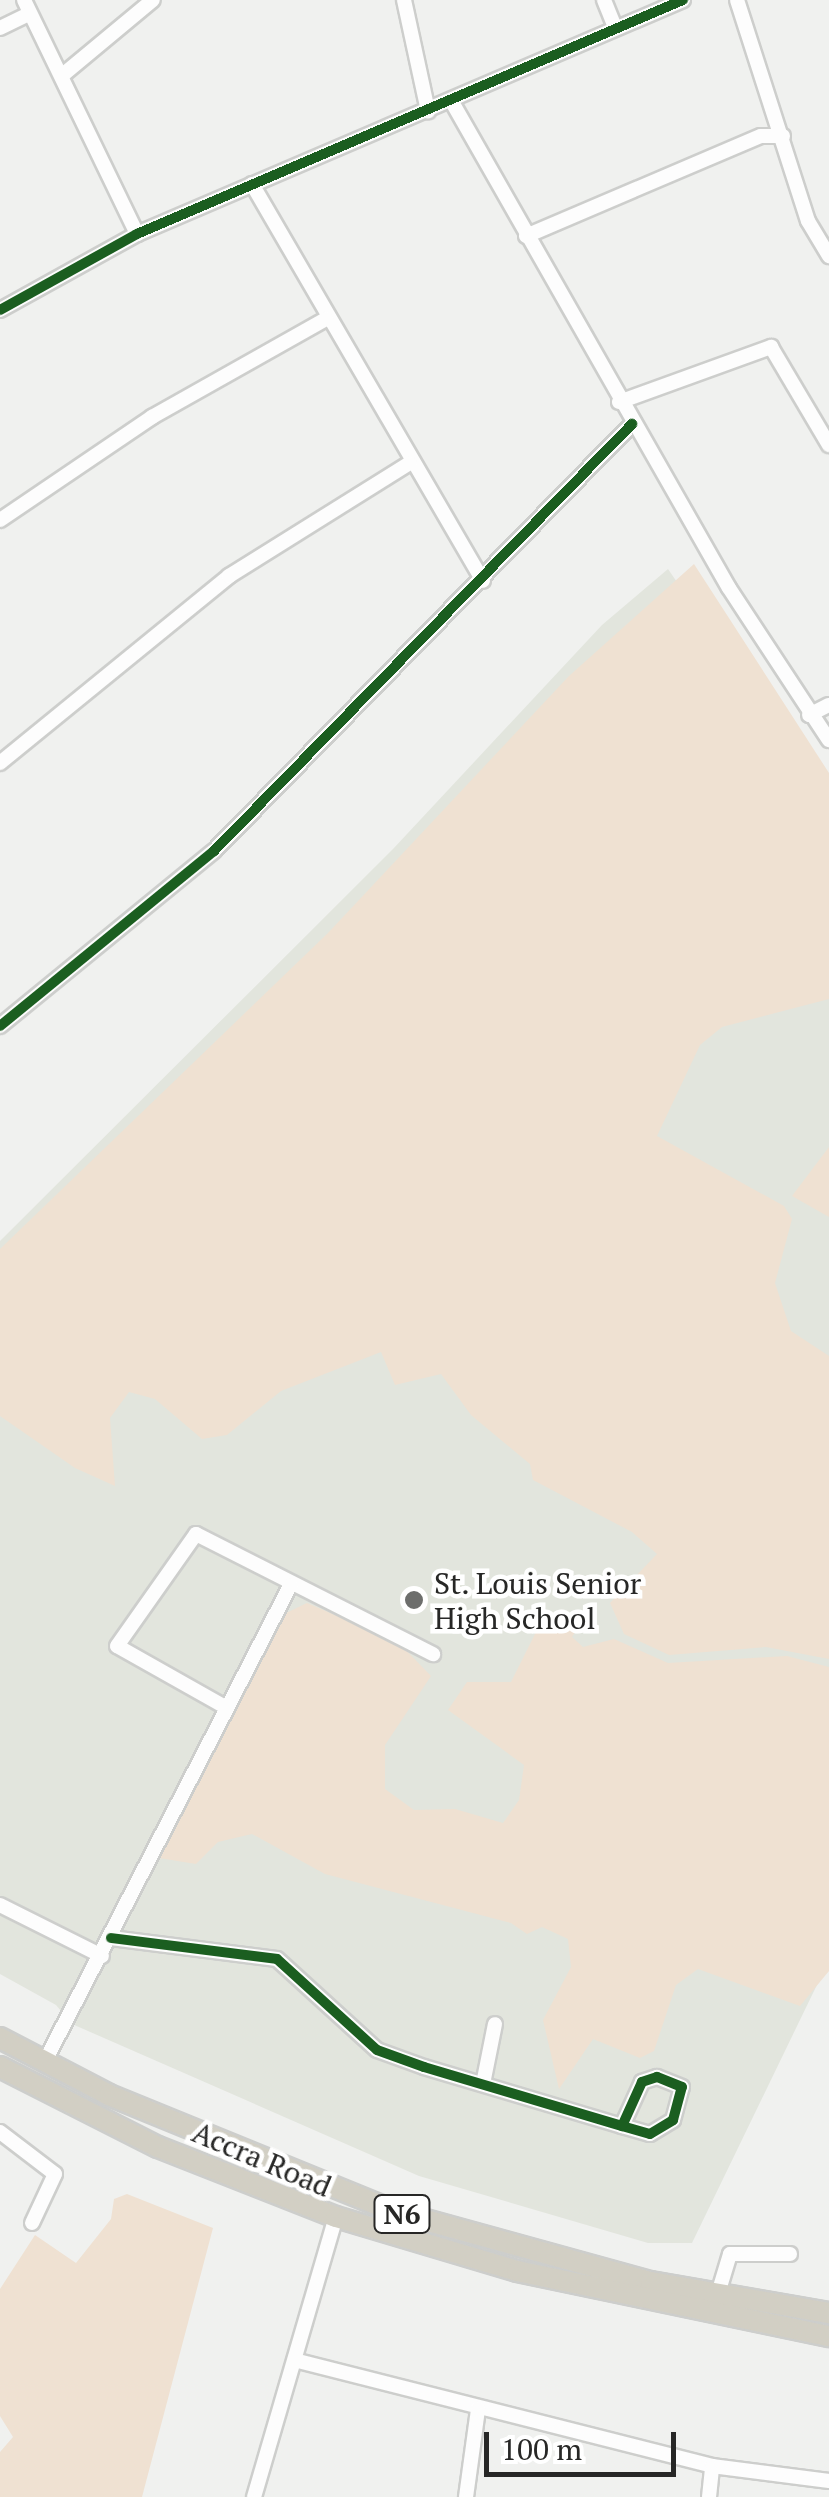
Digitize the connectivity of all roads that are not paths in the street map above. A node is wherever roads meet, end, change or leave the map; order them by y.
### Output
1 (153, 0) edge
2 (404, 0) edge
3 (604, 0) edge
4 (683, 0) edge
5 (737, 0) edge
6 (27, 7) edge
7 (614, 27) junction
8 (0, 28) edge
9 (65, 73) junction
10 (452, 102) junction
11 (428, 111) junction
12 (783, 136) junction
13 (252, 184) junction
14 (137, 234) junction
15 (526, 236) junction
16 (829, 256) edge
17 (0, 310) edge
18 (326, 319) junction
19 (619, 402) junction
20 (632, 424) junction
21 (829, 446) edge
22 (410, 463) junction
23 (0, 520) edge
24 (483, 581) junction
25 (829, 705) edge
26 (809, 715) junction
27 (829, 740) edge
28 (0, 763) edge
29 (0, 1026) edge
30 (290, 1586) junction
31 (433, 1654) dead end
32 (227, 1708) junction
33 (0, 1905) edge
34 (110, 1938) junction
35 (102, 1956) junction
36 (496, 2024) dead end
37 (0, 2038) edge
38 (44, 2063) junction
39 (0, 2067) edge
40 (483, 2084) junction
41 (622, 2126) junction
42 (0, 2132) edge
43 (336, 2217) junction
44 (32, 2223) dead end
45 (790, 2254) dead end
46 (717, 2296) junction
47 (829, 2314) edge
48 (829, 2336) edge
49 (298, 2362) junction
50 (478, 2409) junction
51 (712, 2466) junction
52 (829, 2481) edge
53 (254, 2497) edge
54 (466, 2497) edge
55 (709, 2497) edge

1 - 9 street
2 - 11 street
3 - 7 street
4 - 7 street
5 - 12 street
6 - 8 street
6 - 9 street
7 - 10 street
9 - 14 street
10 - 11 street
10 - 15 street
11 - 13 street
12 - 15 street
12 - 16 street
13 - 14 street
13 - 18 street
14 - 17 street
15 - 19 street
18 - 22 street
18 - 23 street
19 - 20 street
19 - 21 street
20 - 24 street
20 - 26 street
22 - 24 street
22 - 28 street
24 - 29 street
25 - 26 street
26 - 27 street
30 - 31 street
30 - 32 street
30 - 32 street
32 - 34 street
33 - 35 street
34 - 35 street
34 - 40 street
35 - 38 street
36 - 40 street
37 - 38 highway, Accra Road / N6
38 - 46 highway, Accra Road / N6
39 - 43 highway, Accra Road / N6
40 - 41 street
41 - 41 street
42 - 44 street
43 - 48 highway, Accra Road / N6
43 - 49 street
45 - 46 street
46 - 47 highway, Accra Road / N6
49 - 50 street
49 - 53 street
50 - 51 street
50 - 54 street
51 - 52 street
51 - 55 street

